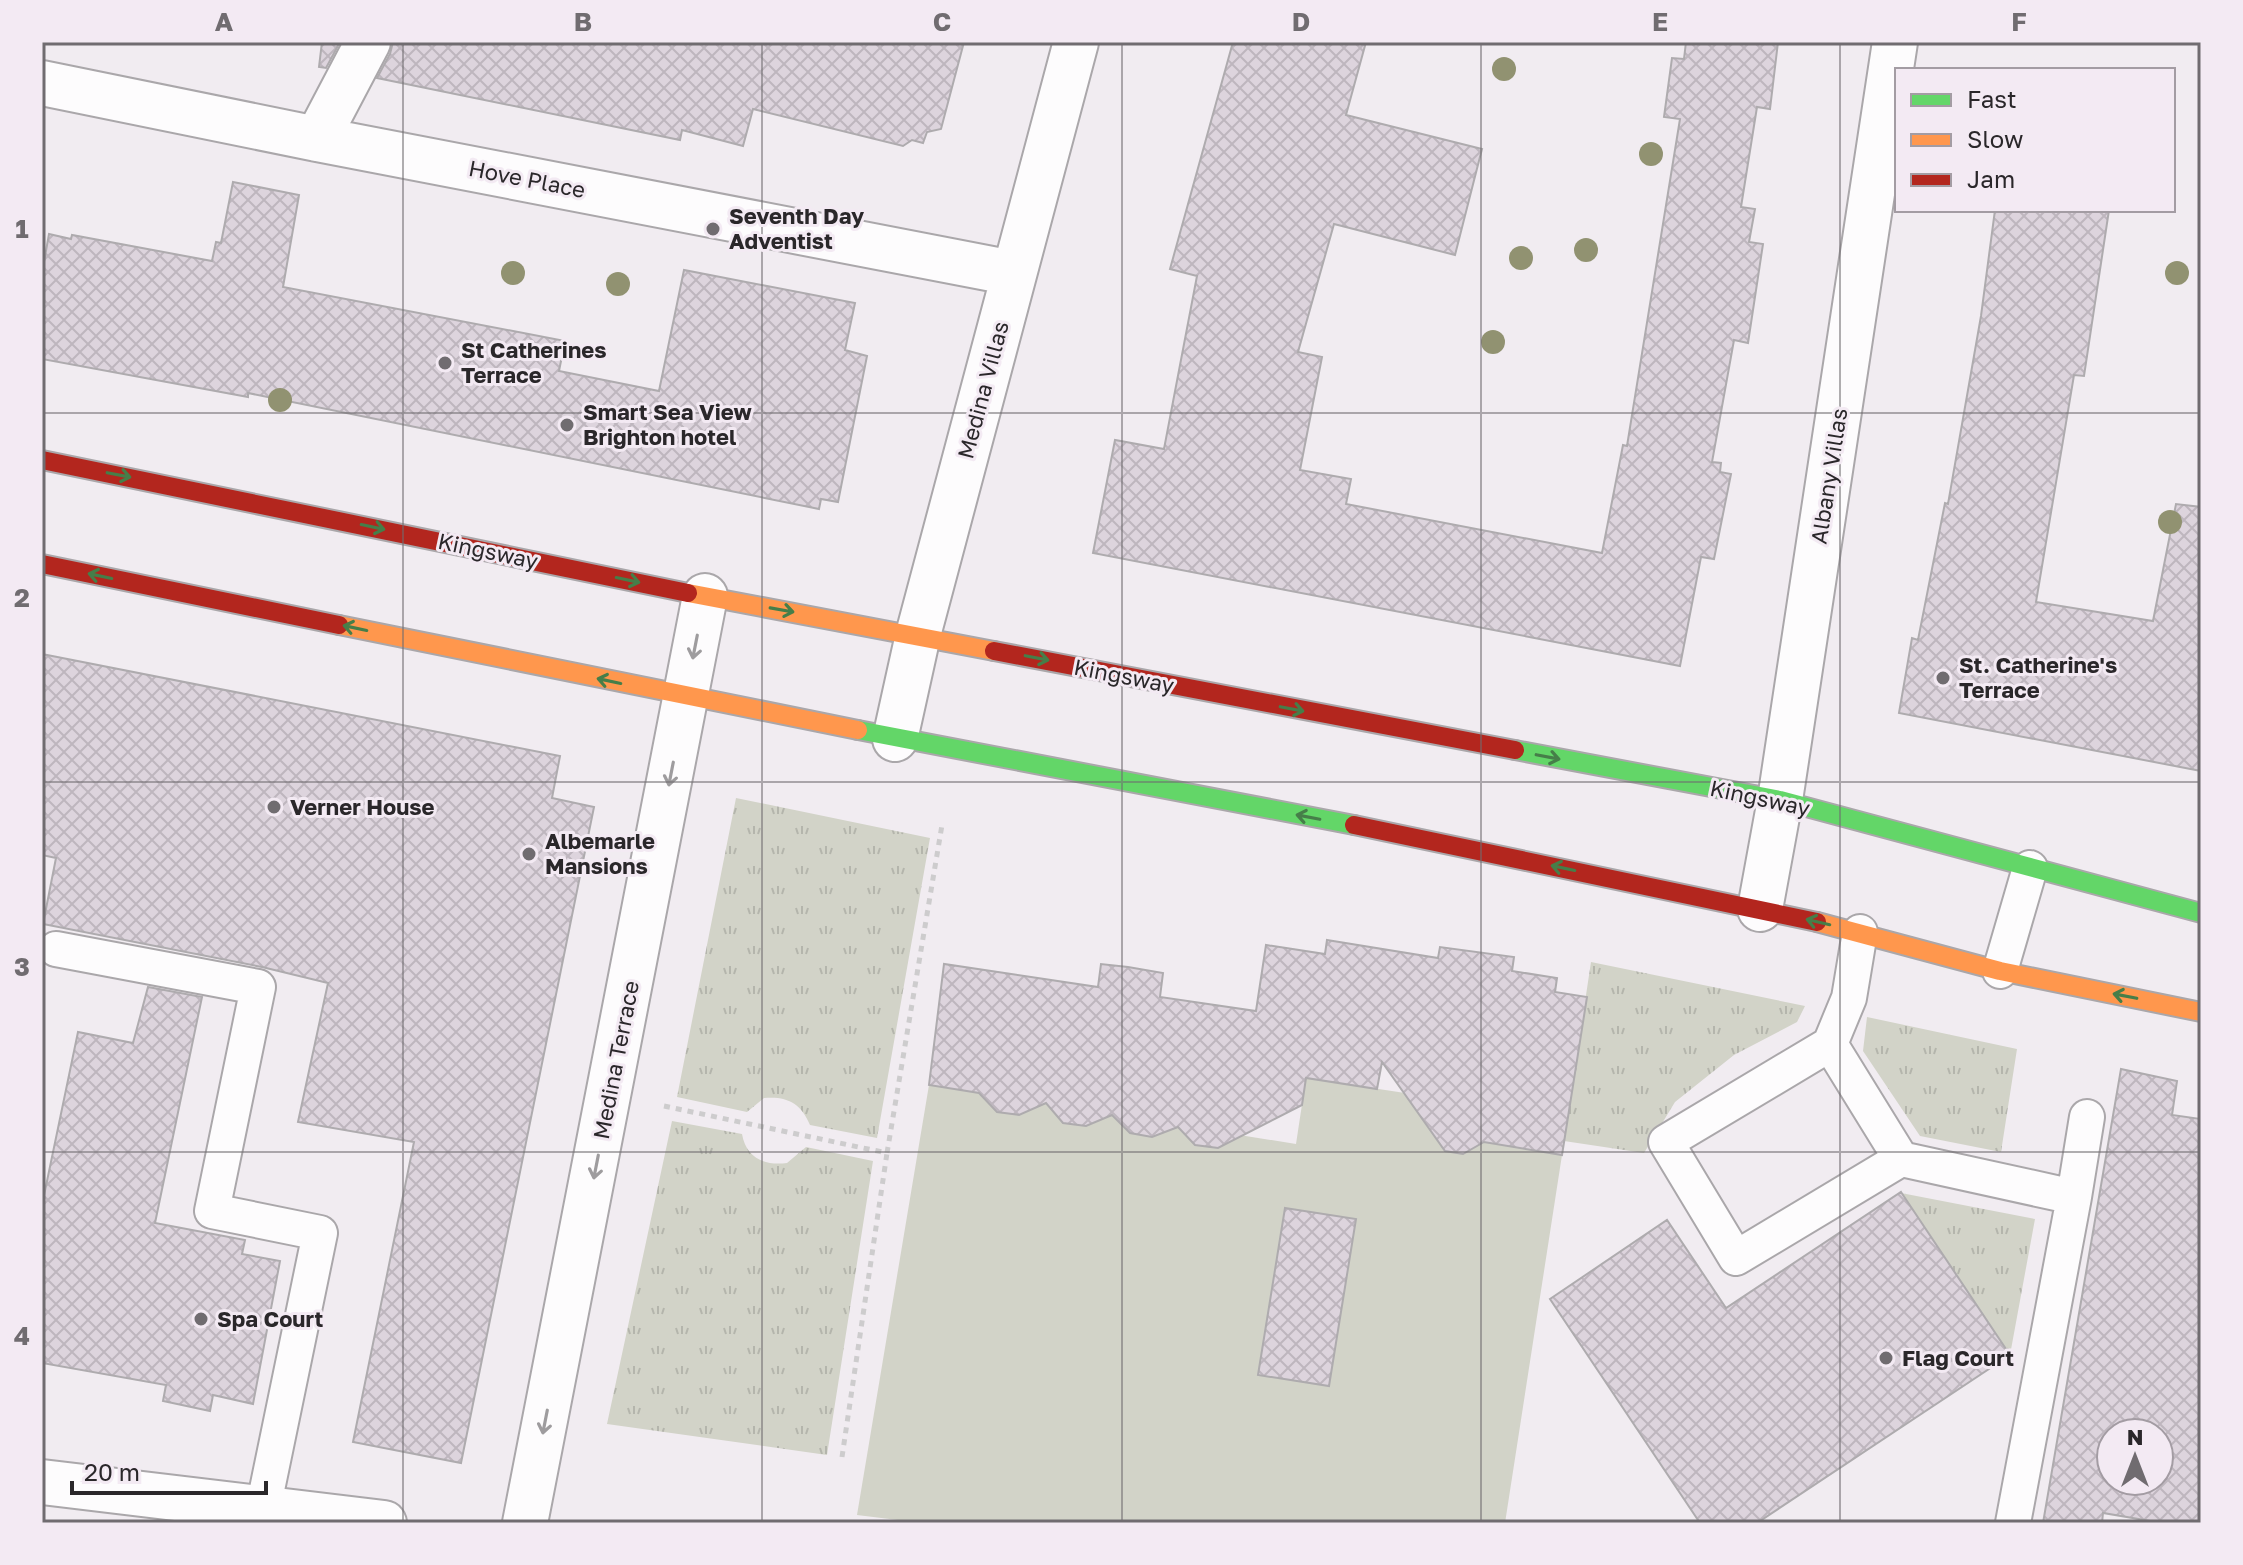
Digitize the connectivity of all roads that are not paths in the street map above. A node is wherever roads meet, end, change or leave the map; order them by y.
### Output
1 (368, 42) edge
2 (1076, 42) edge
3 (1895, 42) edge
4 (42, 83) edge
5 (317, 139) junction
6 (1013, 273) junction
7 (42, 460) edge
8 (42, 564) edge
9 (705, 596) junction
10 (918, 635) junction
11 (686, 697) junction
12 (895, 739) junction
13 (1780, 800) junction
14 (2030, 868) junction
15 (1760, 909) junction
16 (2201, 913) edge
17 (1860, 932) junction
18 (56, 949) dead end
19 (2000, 971) junction
20 (2201, 1012) edge
21 (1830, 1044) junction
22 (2087, 1117) dead end
23 (1901, 1159) junction
24 (2074, 1197) junction
25 (42, 1482) edge
26 (263, 1509) junction
27 (384, 1523) edge
28 (525, 1523) edge
29 (2013, 1523) edge

1 - 5 street
2 - 6 street, Medina Villas
3 - 13 street, Albany Villas
4 - 5 street, Hove Place
5 - 6 street, Hove Place
6 - 10 street, Medina Villas
7 -> 9 main road, Kingsway
11 -> 8 main road
9 -> 10 main road, Kingsway
9 -> 11 street, Medina Terrace
10 - 12 street, Medina Villas
10 -> 13 main road, Kingsway
11 - 12 main road
11 -> 28 street, Medina Terrace
15 -> 12 main road
13 - 14 main road, Kingsway
13 - 15 street, Albany Villas
14 - 16 main road, Kingsway
14 - 19 lane
17 -> 15 main road
17 - 19 main road
17 - 21 lane
18 - 26 lane
20 -> 19 main road
21 - 23 lane
21 - 23 lane
22 - 24 lane
23 - 24 lane
24 - 29 lane
25 - 26 street
26 - 27 street

